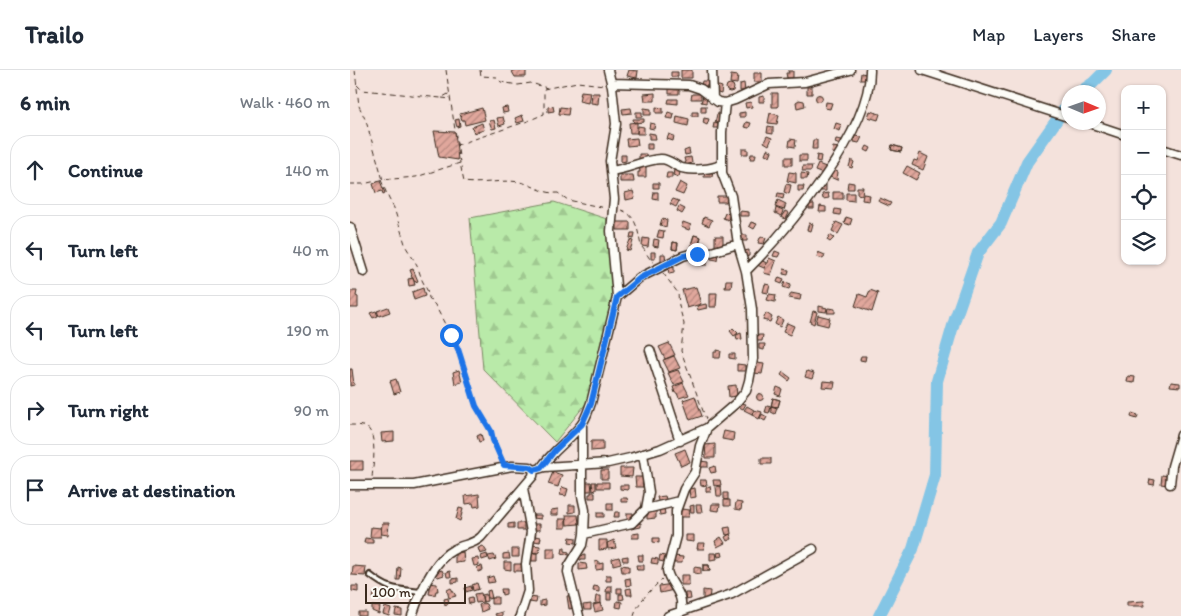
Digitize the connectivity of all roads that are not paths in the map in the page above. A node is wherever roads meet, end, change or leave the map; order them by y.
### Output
1 (608, 70) edge
2 (712, 70) edge
3 (850, 70) edge
4 (870, 70) edge
5 (922, 70) edge
6 (612, 84) junction
7 (713, 99) junction
8 (725, 103) junction
9 (1061, 115) edge
10 (1106, 129) edge
11 (1121, 134) edge
12 (1166, 149) edge
13 (1181, 155) edge
14 (721, 164) junction
15 (611, 171) junction
16 (350, 227) edge
17 (738, 244) junction
18 (746, 271) junction
19 (364, 272) dead end
20 (617, 297) junction
21 (650, 350) dead end
22 (582, 424) junction
23 (705, 430) junction
24 (1181, 435) edge
25 (680, 441) junction
26 (643, 454) junction
27 (582, 465) junction
28 (538, 469) junction
29 (1170, 484) dead end
30 (350, 485) edge
31 (523, 488) junction
32 (679, 501) junction
33 (646, 509) junction
34 (584, 534) junction
35 (813, 549) dead end
36 (370, 575) dead end
37 (421, 592) junction
38 (680, 613) junction
39 (412, 616) edge
40 (520, 616) edge
41 (579, 616) edge
42 (668, 616) edge

1 - 6 street
2 - 7 street
3 - 8 street
4 - 18 street
5 - 9 street
6 - 7 street
6 - 15 street
7 - 8 street
8 - 14 street
10 - 11 street
12 - 13 street
14 - 15 street
14 - 17 street
15 - 20 street
16 - 19 street
17 - 18 street
17 - 20 street
18 - 23 street
20 - 22 street
21 - 25 street
22 - 27 street
22 - 28 street
23 - 25 street
23 - 32 street
24 - 29 street
25 - 26 street
26 - 27 street
26 - 33 street
27 - 28 street
27 - 34 street
28 - 30 street
28 - 31 street
31 - 37 street
31 - 40 street
32 - 33 street
32 - 38 street
33 - 34 street
34 - 41 street
35 - 38 street
36 - 37 lane
37 - 39 street
38 - 42 street

